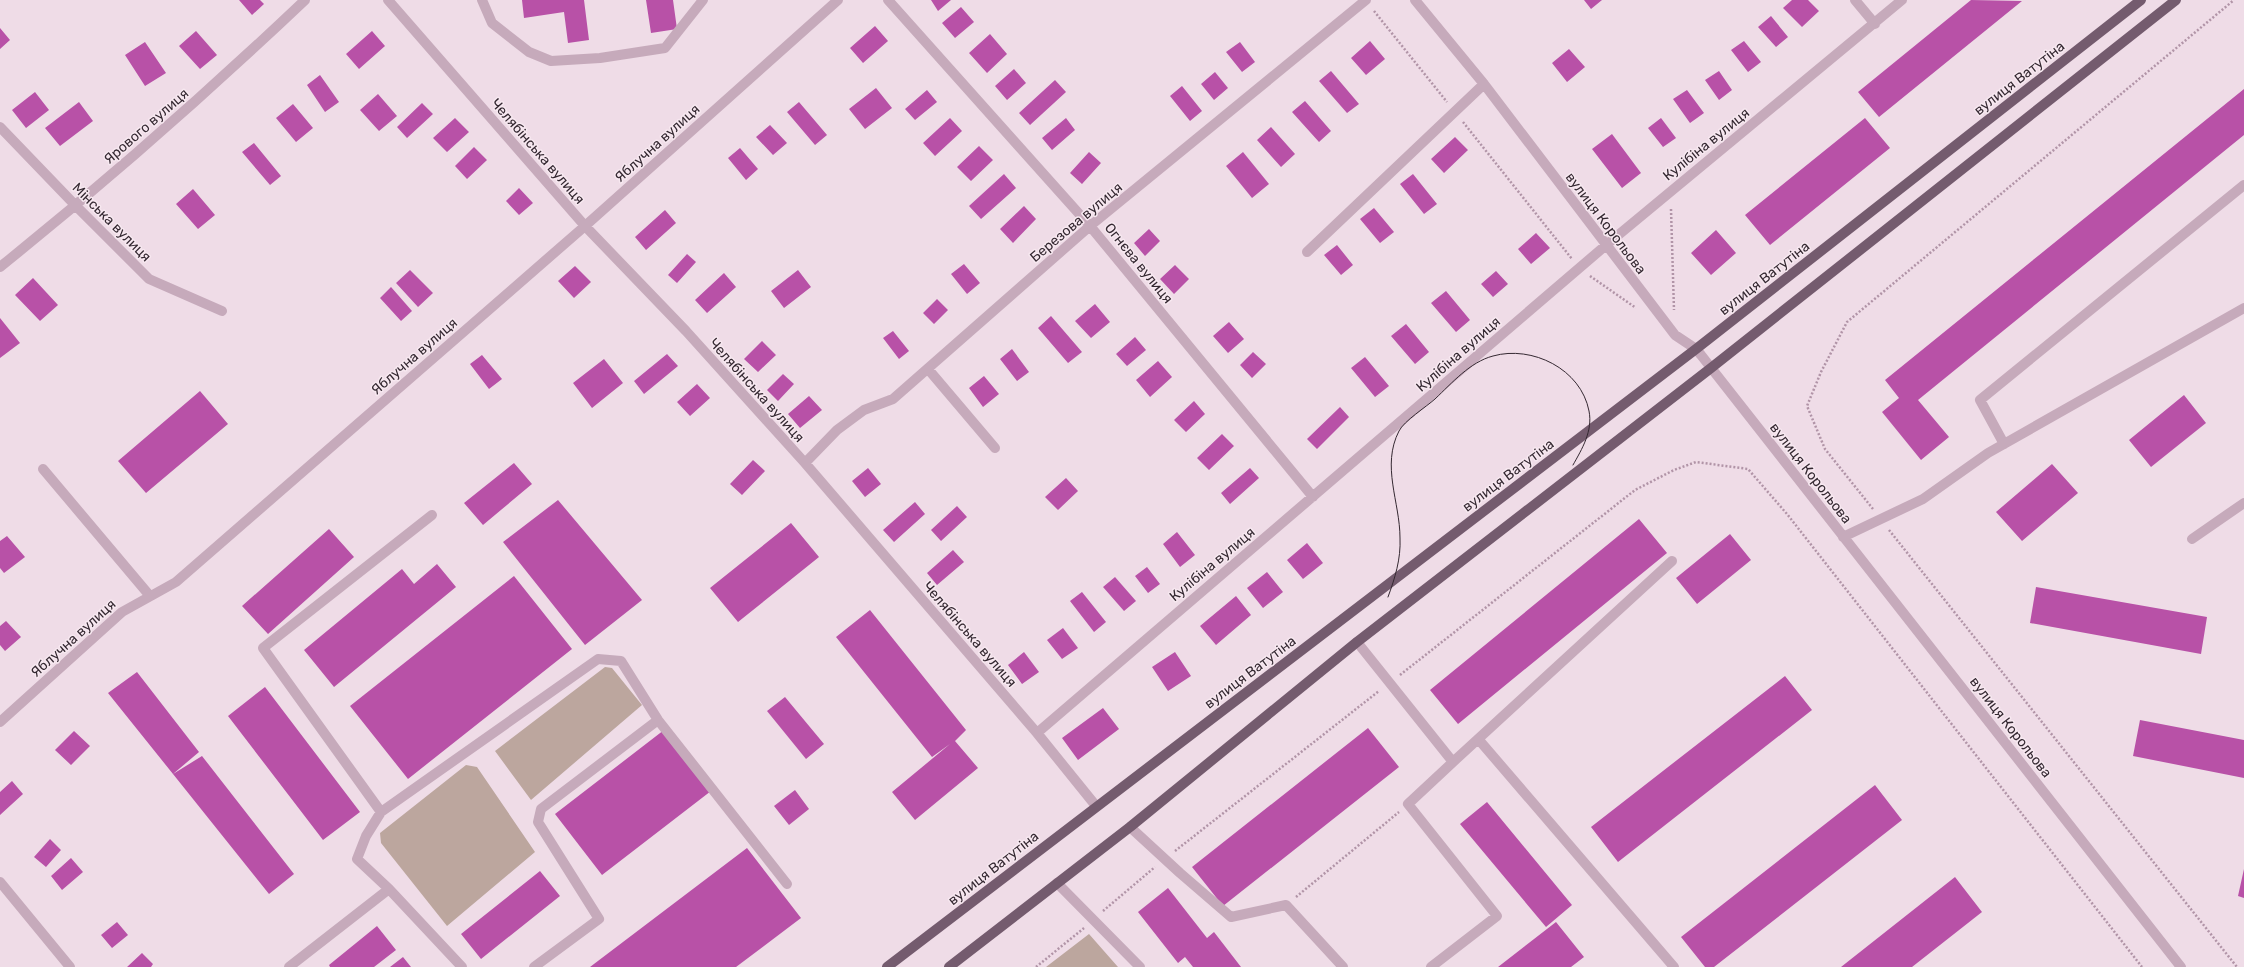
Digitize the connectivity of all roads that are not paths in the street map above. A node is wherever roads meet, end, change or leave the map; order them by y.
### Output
1 (305, 0) edge
2 (388, 0) edge
3 (482, 0) edge
4 (703, 0) edge
5 (838, 0) edge
6 (888, 0) edge
7 (1366, 0) edge
8 (1414, 0) edge
9 (1855, 0) edge
10 (1902, 0) edge
11 (2141, 0) edge
12 (2176, 0) edge
13 (1875, 24) junction
14 (1484, 84) junction
15 (0, 127) edge
16 (2244, 185) edge
17 (76, 206) junction
18 (585, 226) junction
19 (1090, 226) junction
20 (1605, 246) junction
21 (1307, 252) dead end
22 (0, 267) edge
23 (2244, 308) edge
24 (222, 312) dead end
25 (1696, 349) junction
26 (1711, 368) junction
27 (928, 369) junction
28 (2004, 444) junction
29 (995, 448) dead end
30 (804, 463) junction
31 (43, 469) dead end
32 (1313, 497) junction
33 (2244, 503) edge
34 (432, 515) dead end
35 (1843, 537) junction
36 (2192, 539) dead end
37 (1672, 561) dead end
38 (150, 596) junction
39 (1357, 642) junction
40 (658, 720) junction
41 (0, 722) edge
42 (1036, 732) junction
43 (1478, 740) junction
44 (1453, 762) junction
45 (1096, 806) junction
46 (381, 812) junction
47 (1130, 827) junction
48 (0, 882) edge
49 (1057, 883) junction
50 (787, 884) dead end
51 (389, 888) junction
52 (294, 966) edge
53 (70, 967) edge
54 (462, 967) edge
55 (534, 967) edge
56 (887, 967) edge
57 (950, 967) edge
58 (1140, 967) edge
59 (1343, 967) edge
60 (1431, 967) edge
61 (1674, 967) edge
62 (2181, 967) edge

1 - 17 street, Ярового вулиця
2 - 18 street, Челябінська вулиця
3 - 4 street
5 - 18 street, Яблучна вулиця
6 - 19 street, Огнєва вулиця
7 - 19 street, Березова вулиця
8 - 14 street, вулиця Корольова
9 - 13 street
10 - 13 street, Кулібіна вулиця
11 - 25 main road, вулиця Ватутіна
12 - 26 main road
13 - 20 street, Кулібіна вулиця
14 - 20 street, вулиця Корольова
14 - 21 street
15 - 17 street, Мінська вулиця
16 - 28 street
17 - 22 street, Ярового вулиця
17 - 24 street, Мінська вулиця
18 - 30 street, Челябінська вулиця
18 - 38 street, Яблучна вулиця
19 - 27 street, Березова вулиця
19 - 32 street, Огнєва вулиця
20 - 25 street, вулиця Корольова
20 - 32 street, Кулібіна вулиця
23 - 28 street
25 - 26 street, вулиця Корольова
25 - 45 main road, вулиця Ватутіна
26 - 35 street, вулиця Корольова
26 - 39 main road
27 - 29 street
27 - 30 street, Березова вулиця
28 - 35 street
30 - 42 street, Челябінська вулиця
31 - 38 street
32 - 42 street, Кулібіна вулиця
33 - 36 street
34 - 46 street
35 - 62 street, вулиця Корольова
37 - 43 street
38 - 41 street, Яблучна вулиця
39 - 44 street
39 - 47 main road
40 - 46 street
40 - 50 street
40 - 55 street
42 - 45 street, Челябінська вулиця
43 - 44 street
43 - 61 street
44 - 60 street
45 - 56 main road, вулиця Ватутіна
46 - 51 street
47 - 49 main road
47 - 59 street
48 - 53 street
49 - 57 main road
49 - 58 street
51 - 52 street
51 - 54 street

